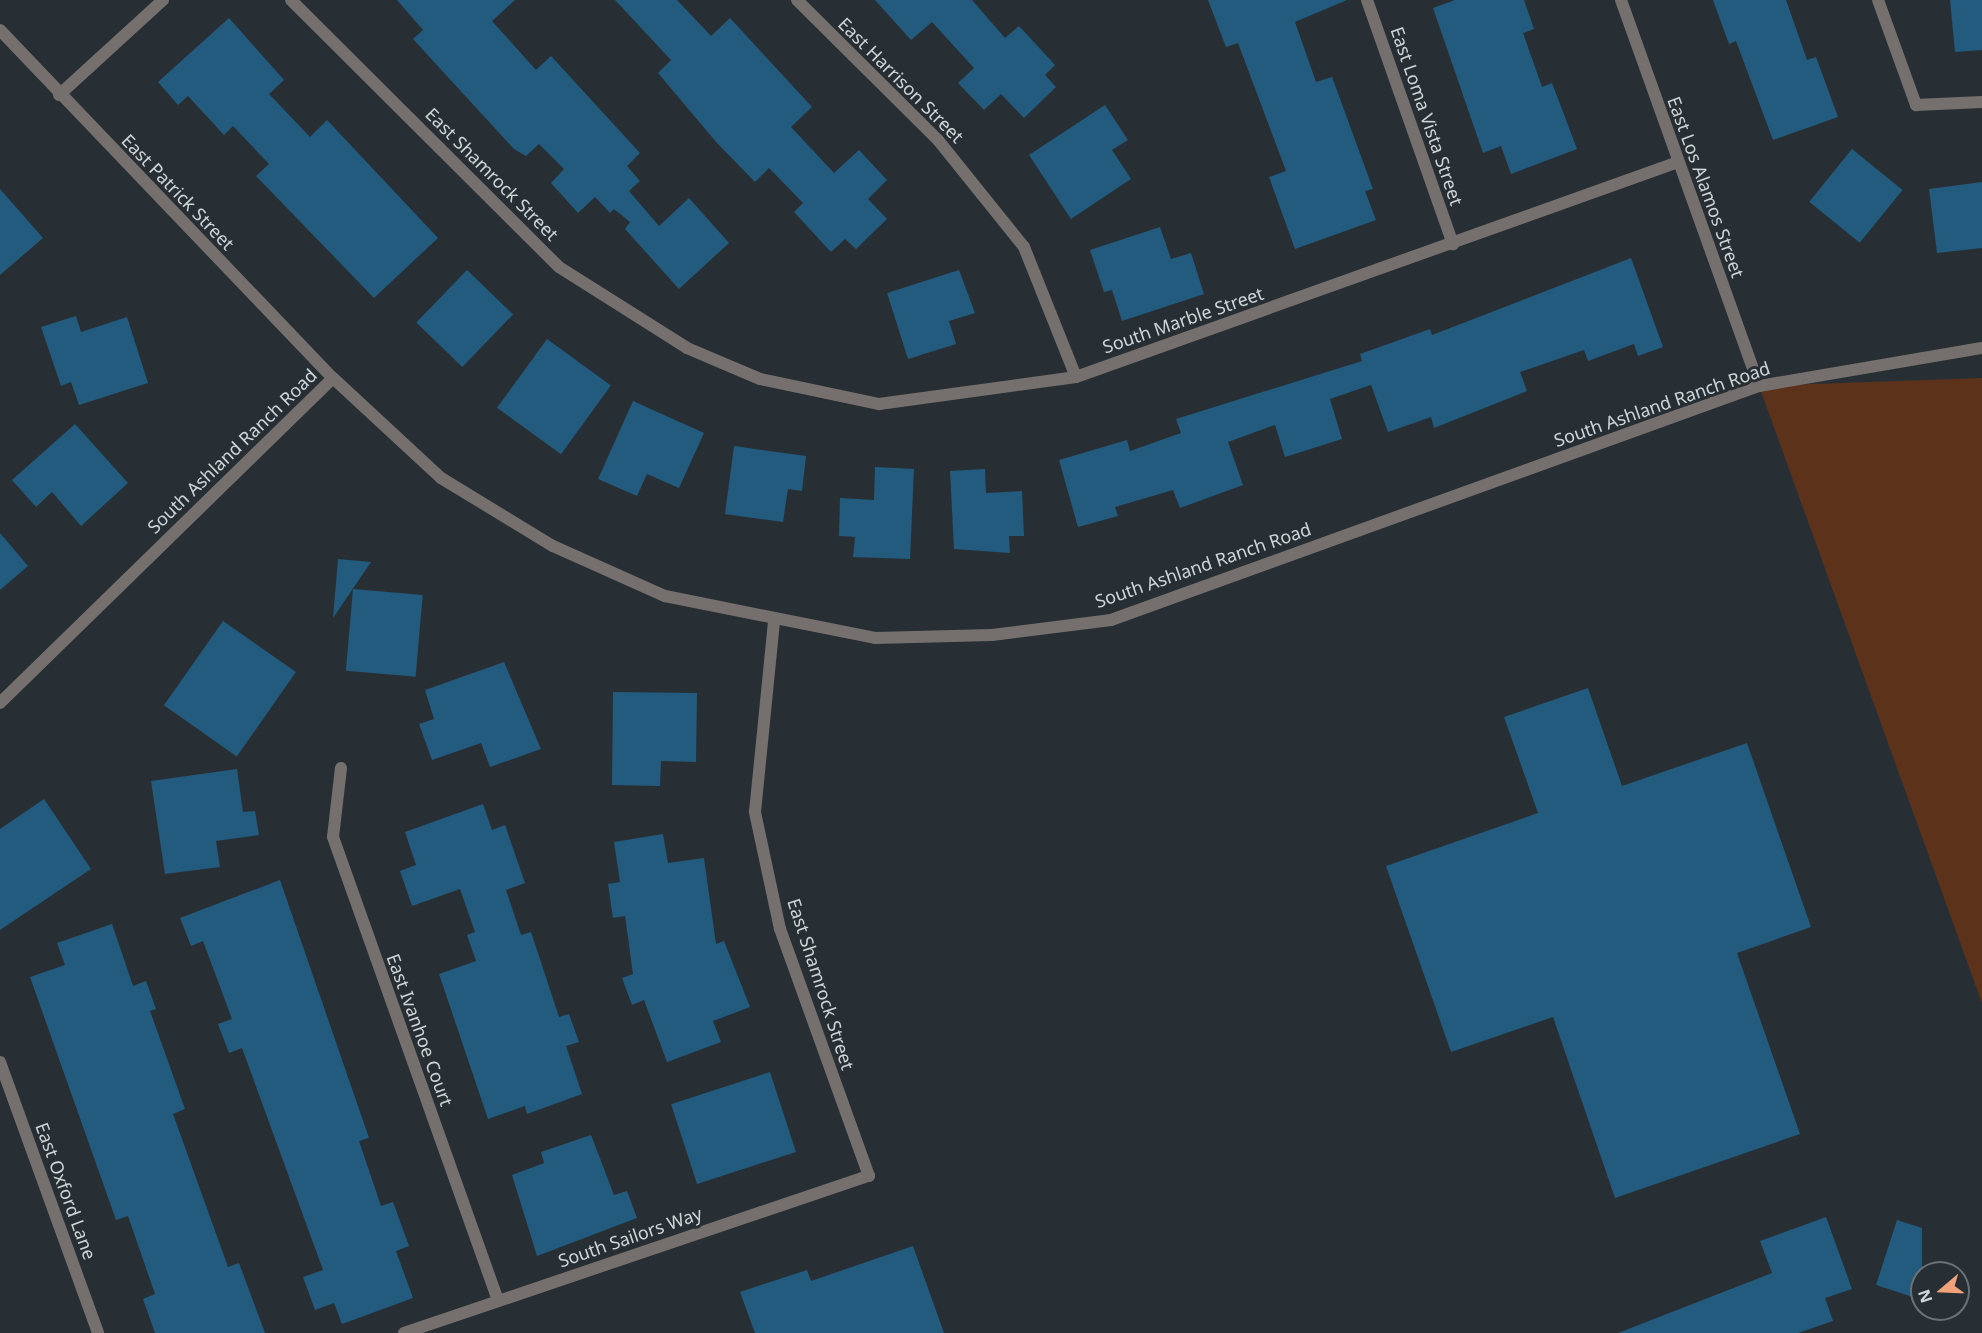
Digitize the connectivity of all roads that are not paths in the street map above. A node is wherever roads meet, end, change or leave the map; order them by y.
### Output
1 (163, 0) edge
2 (291, 0) edge
3 (796, 0) edge
4 (1367, 0) edge
5 (1621, 0) edge
6 (1878, 0) edge
7 (0, 30) edge
8 (59, 95) junction
9 (1982, 102) edge
10 (1678, 162) junction
11 (1453, 244) junction
12 (687, 348) joint
13 (1982, 348) edge
14 (1076, 377) junction
15 (333, 378) junction
16 (1759, 386) junction
17 (774, 621) junction
18 (0, 703) edge
19 (341, 768) dead end
20 (0, 1062) edge
21 (869, 1176) joint
22 (498, 1301) junction
23 (98, 1333) edge
24 (404, 1333) edge

1 - 8 street
2 - 12 street, East Shamrock Street
3 - 14 street, East Harrison Street
4 - 11 street, East Loma Vista Street
5 - 10 street, East Los Alamos Street
6 - 9 street
7 - 8 street, East Patrick Street
8 - 15 street, East Patrick Street
10 - 11 street, South Marble Street
10 - 16 street, East Los Alamos Street
11 - 14 street, South Marble Street
12 - 14 street, South Marble Street
13 - 16 street, South Ashland Ranch Road
15 - 17 street, South Ashland Ranch Road
15 - 18 street, South Ashland Ranch Road
16 - 17 street, South Ashland Ranch Road
17 - 21 street, East Shamrock Street
19 - 22 street, East Ivanhoe Court
20 - 23 street, East Oxford Lane
21 - 22 street, South Sailors Way
22 - 24 street, South Sailors Way

